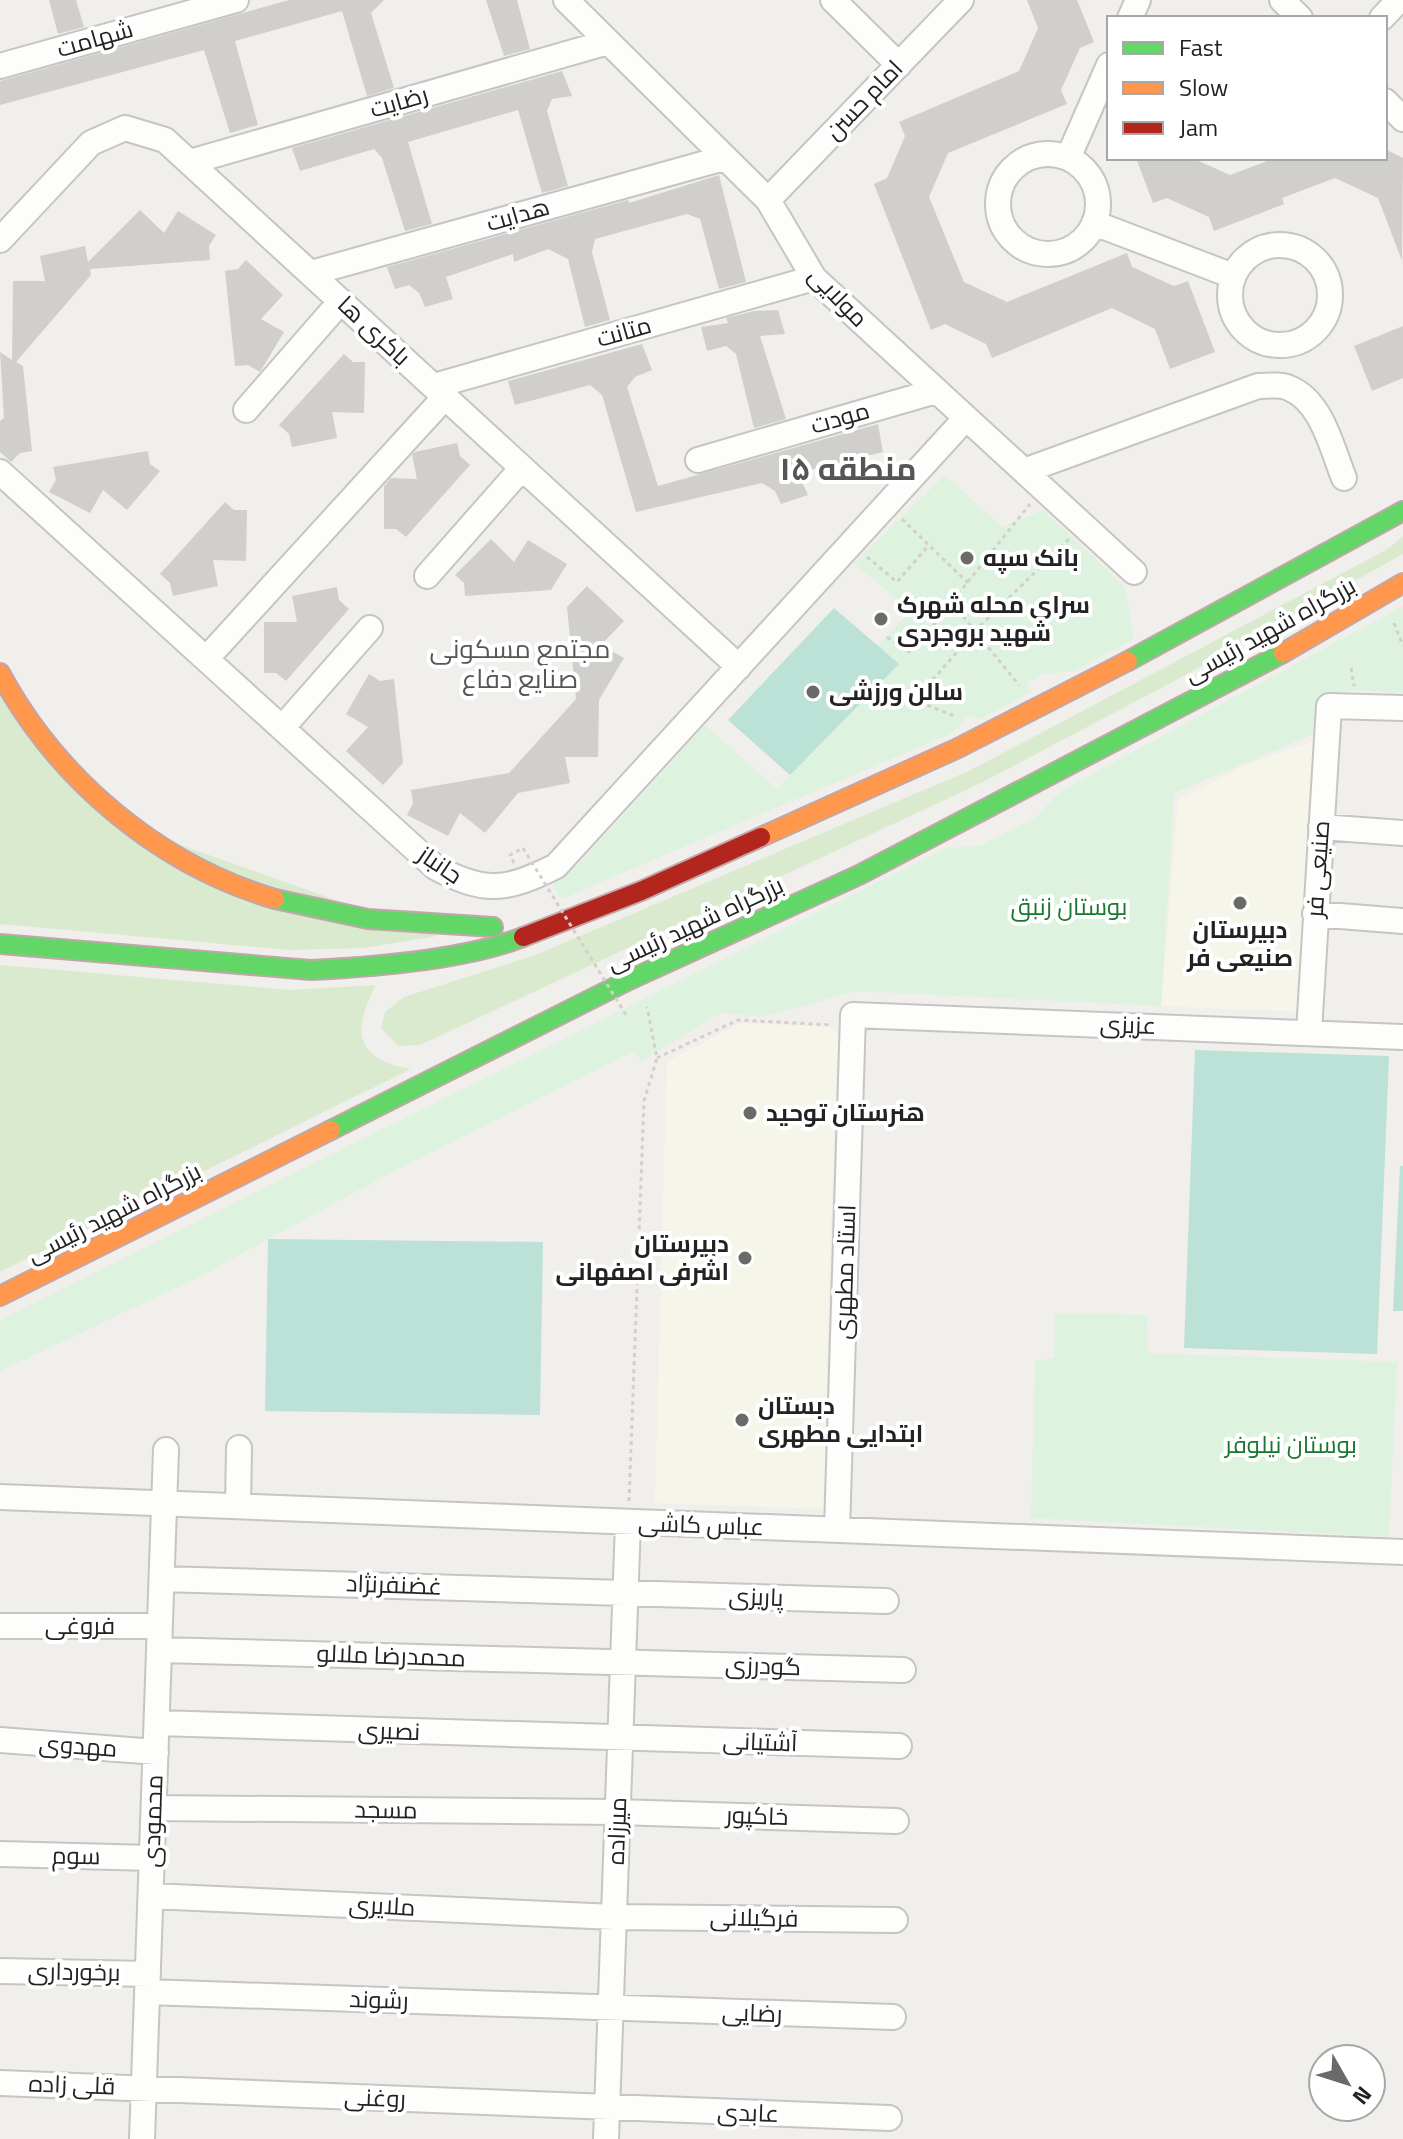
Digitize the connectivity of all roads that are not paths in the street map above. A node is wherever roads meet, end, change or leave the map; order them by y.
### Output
1 (236, 0) edge
2 (566, 0) edge
3 (833, 0) edge
4 (961, 0) edge
5 (1282, 0) edge
6 (1399, 0) edge
7 (1298, 16) edge
8 (1384, 16) edge
9 (608, 42) junction
10 (899, 65) junction
11 (0, 66) edge
12 (1107, 70) edge
13 (1387, 103) edge
14 (1403, 119) edge
15 (724, 158) junction
16 (1068, 158) junction
17 (190, 162) junction
18 (768, 200) junction
19 (1094, 223) junction
20 (0, 240) edge
21 (311, 273) junction
22 (1233, 276) junction
23 (814, 278) junction
24 (341, 301) junction
25 (936, 391) junction
26 (440, 392) junction
27 (246, 410) dead end
28 (966, 418) junction
29 (698, 460) dead end
30 (522, 468) junction
31 (1024, 471) junction
32 (0, 472) edge
33 (1344, 478) dead end
34 (1397, 513) edge
35 (1134, 572) dead end
36 (427, 576) dead end
37 (1403, 583) edge
38 (370, 628) dead end
39 (206, 659) junction
40 (739, 667) junction
41 (0, 673) edge
42 (1403, 708) edge
43 (282, 728) junction
44 (1321, 827) junction
45 (1403, 833) edge
46 (1315, 914) junction
47 (1403, 921) edge
48 (554, 926) junction
49 (0, 944) edge
50 (853, 1021) joint
51 (1309, 1032) junction
52 (1403, 1037) edge
53 (0, 1296) edge
54 (239, 1448) dead end
55 (166, 1450) dead end
56 (0, 1497) edge
57 (165, 1503) junction
58 (238, 1506) junction
59 (628, 1522) junction
60 (837, 1530) junction
61 (1403, 1552) edge
62 (162, 1579) junction
63 (626, 1592) junction
64 (886, 1601) dead end
65 (0, 1626) edge
66 (160, 1638) junction
67 (623, 1662) junction
68 (903, 1670) dead end
69 (157, 1723) junction
70 (620, 1738) junction
71 (0, 1740) edge
72 (899, 1746) dead end
73 (156, 1752) junction
74 (154, 1808) junction
75 (617, 1812) junction
76 (896, 1821) dead end
77 (0, 1854) edge
78 (152, 1858) junction
79 (151, 1896) junction
80 (614, 1917) junction
81 (895, 1920) dead end
82 (0, 1971) edge
83 (147, 1983) junction
84 (610, 2008) junction
85 (893, 2017) dead end
86 (0, 2083) edge
87 (143, 2088) junction
88 (607, 2108) junction
89 (889, 2118) dead end
90 (142, 2139) edge
91 (606, 2139) edge

1 - 11 street, شهامت
2 - 9 street, مولايی
3 - 10 street
4 - 10 street, امام حسن
5 - 7 street
6 - 8 street
9 - 15 street, مولايی
9 - 17 street, رضایت
10 - 18 street, امام حسن
12 - 16 street
13 - 14 street
15 - 18 street, مولايی
15 - 21 street, هدایت
16 - 19 street
16 - 19 street
17 - 20 street, باکری ها
17 - 21 street, باکری ها
18 - 23 street, مولايی
19 - 22 street
21 - 24 street, باکری ها
22 - 22 street
23 - 25 street, مولايی
23 - 26 street, متانت
24 - 26 street, باکری ها
24 - 27 street
25 - 28 street, مولايی
25 - 29 street, مودت
26 - 30 street, باکری ها
26 - 39 street
28 - 31 street, مولايی
28 - 40 street, جانباز
30 - 36 street
30 - 40 street, باکری ها
31 - 33 street
31 - 35 street, مولايی
32 - 39 street, جانباز
34 - 48 highway, بزرگراه شهید رئیسی
37 - 53 highway, بزرگراه شهید رئیسی
38 - 43 street
39 - 43 street, جانباز
40 - 43 street, جانباز
41 - 48 highway
42 - 44 street, صنیعی فر
44 - 45 street
44 - 46 street, صنیعی فر
46 - 47 street
46 - 51 street, صنیعی فر
48 - 49 highway, بزرگراه شهید رئیسی
50 - 51 street, عزیزی
50 - 60 street, استاد مطهری
51 - 52 street, عزیزی
54 - 58 street
55 - 57 street, محمودی
56 - 57 street, عباس کاشی
57 - 58 street, عباس کاشی
57 - 62 street, محمودی
58 - 59 street, عباس کاشی
59 - 60 street, عباس کاشی
59 - 63 street, میرزاده
60 - 61 street, عباس کاشی
62 - 63 street, غضنفرنژاد
62 - 66 street, محمودی
63 - 64 street, پاریزی
63 - 67 street, میرزاده
65 - 66 street, فروغی
66 - 67 street, محمدرضا ملالو
66 - 69 street, محمودی
67 - 68 street, گودرزی
67 - 70 street, میرزاده
69 - 70 street, نصیری
69 - 73 street, محمودی
70 - 72 street, آشتیانی
70 - 75 street, میرزاده
71 - 73 street, مهدوی
73 - 74 street, محمودی
74 - 75 street, مسجد
74 - 78 street, محمودی
75 - 76 street, خاکپور
75 - 80 street, میرزاده
77 - 78 street, سوم
78 - 79 street, محمودی
79 - 80 street, ملایری
79 - 83 street, محمودی
80 - 81 street, فرگیلانی
80 - 84 street, میرزاده
82 - 83 street, برخورداری
83 - 84 street, رشوند
83 - 87 street, محمودی
84 - 85 street, رضایی
84 - 88 street, میرزاده
86 - 87 street, قلی زاده
87 - 88 street, روغنی
87 - 90 street, محمودی
88 - 89 street, عابدی
88 - 91 street, میرزاده

